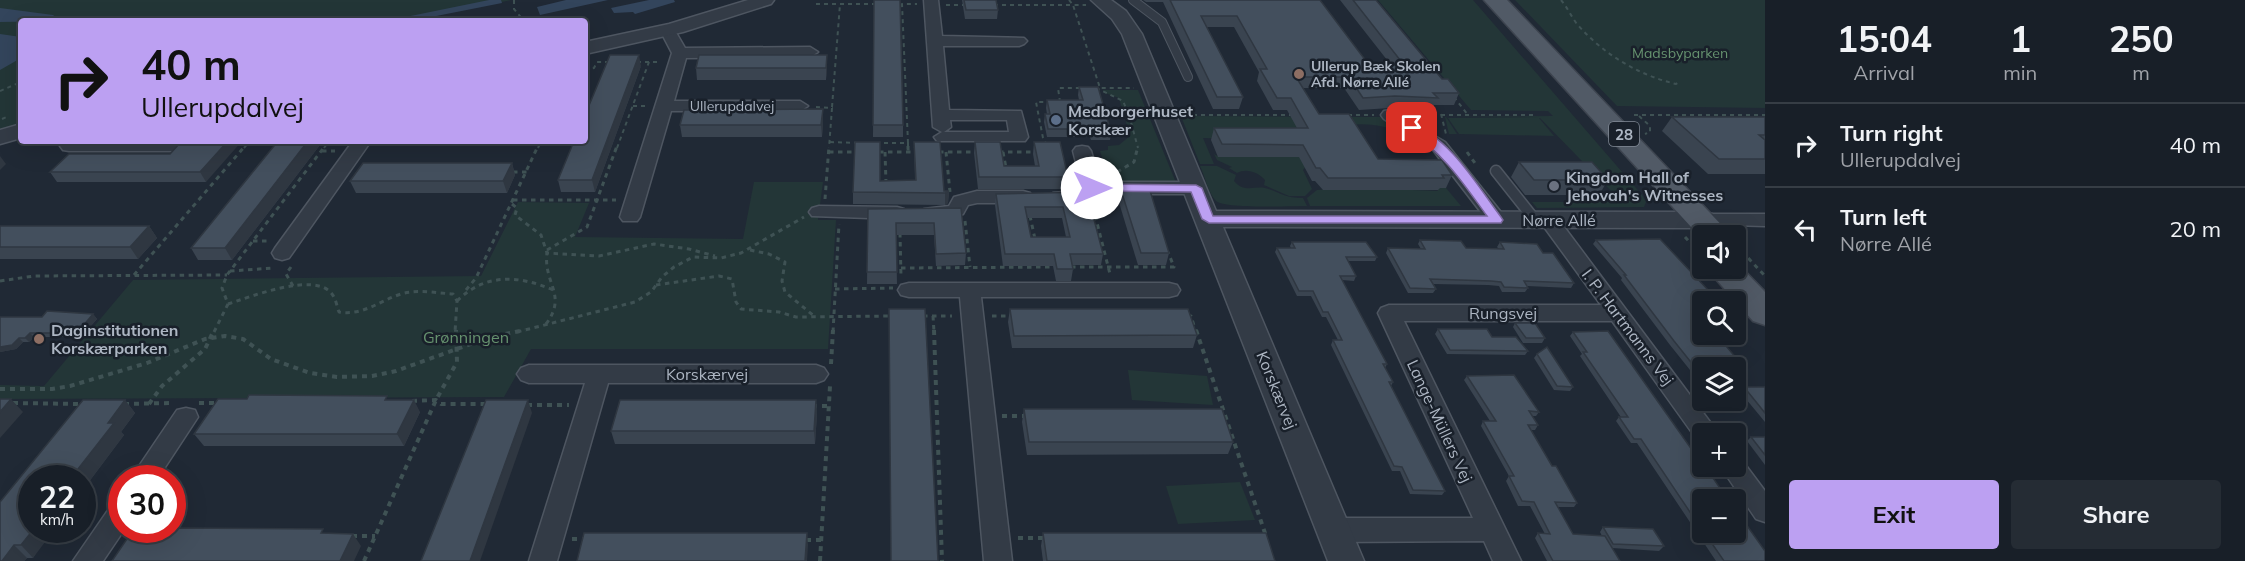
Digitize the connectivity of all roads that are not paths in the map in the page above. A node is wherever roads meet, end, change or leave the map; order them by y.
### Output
1 (765, 0) edge
2 (1100, 0) edge
3 (1133, 0) edge
4 (1495, 0) edge
5 (931, 6) edge
6 (669, 32) junction
7 (934, 41) junction
8 (1019, 41) dead end
9 (588, 47) edge
10 (810, 52) edge
11 (678, 58) junction
12 (1560, 71) junction
13 (1188, 77) dead end
14 (663, 106) junction
15 (800, 106) road end
16 (941, 115) junction
17 (1389, 115) road end
18 (15, 123) edge
19 (0, 137) edge
20 (69, 144) edge
21 (360, 144) edge
22 (214, 146) edge
23 (1082, 151) dead end
24 (1496, 171) dead end
25 (1089, 187) junction
26 (1196, 188) junction
27 (822, 213) road end
28 (630, 217) dead end
29 (1209, 219) junction
30 (1497, 220) junction
31 (1542, 220) junction
32 (1765, 220) edge
33 (1692, 225) edge
34 (1693, 225) edge
35 (1740, 225) edge
36 (1692, 232) edge
37 (288, 262) road end
38 (1746, 267) edge
39 (1746, 278) edge
40 (970, 279) junction
41 (1733, 279) edge
42 (904, 285) road end
43 (1765, 288) edge
44 (1169, 290) dead end
45 (1765, 298) edge
46 (1389, 313) joint
47 (1618, 313) junction
48 (1765, 313) edge
49 (530, 374) dead end
50 (599, 374) junction
51 (816, 374) dead end
52 (186, 408) road end
53 (1699, 423) edge
54 (152, 465) edge
55 (1740, 477) edge
56 (1765, 511) edge
57 (1491, 529) junction
58 (1334, 530) junction
59 (108, 531) edge
60 (996, 549) edge
61 (546, 550) edge
62 (87, 561) edge
63 (1346, 561) edge
64 (1507, 561) edge

1 - 6 street
2 - 26 street
3 - 13 lane
4 - 12 main road, 28
5 - 7 street
6 - 9 street
6 - 11 street
7 - 8 street
7 - 16 street
10 - 11 street
11 - 14 street, Ullerupdalvej
12 - 33 main road, 28
12 - 34 main road, 28
14 - 15 street, Ullerupdalvej
14 - 28 street, Ullerupdalvej
16 - 16 street
17 - 30 street
18 - 19 street
20 - 22 street
21 - 37 street
23 - 25 street
24 - 31 lane
25 - 26 street
25 - 27 street
26 - 29 street
29 - 30 street, Nørre Allé
29 - 58 street, Korskærvej
30 - 31 street, Nørre Allé
31 - 36 street, Nørre Allé
31 - 47 street, I. P. Hartmanns Vej
32 - 35 street, Nørre Allé
38 - 43 main road
39 - 45 main road
40 - 42 street
40 - 44 street
40 - 60 street
41 - 48 main road
46 - 47 street, Rungsvej
46 - 57 street, Lange-Müllers Vej
47 - 53 street, I. P. Hartmanns Vej
49 - 50 street, Korskærvej
50 - 51 street, Korskærvej
50 - 61 street
52 - 54 street
55 - 56 street
57 - 58 street
57 - 64 street, Lange-Müllers Vej
58 - 63 street, Korskærvej
59 - 62 street

